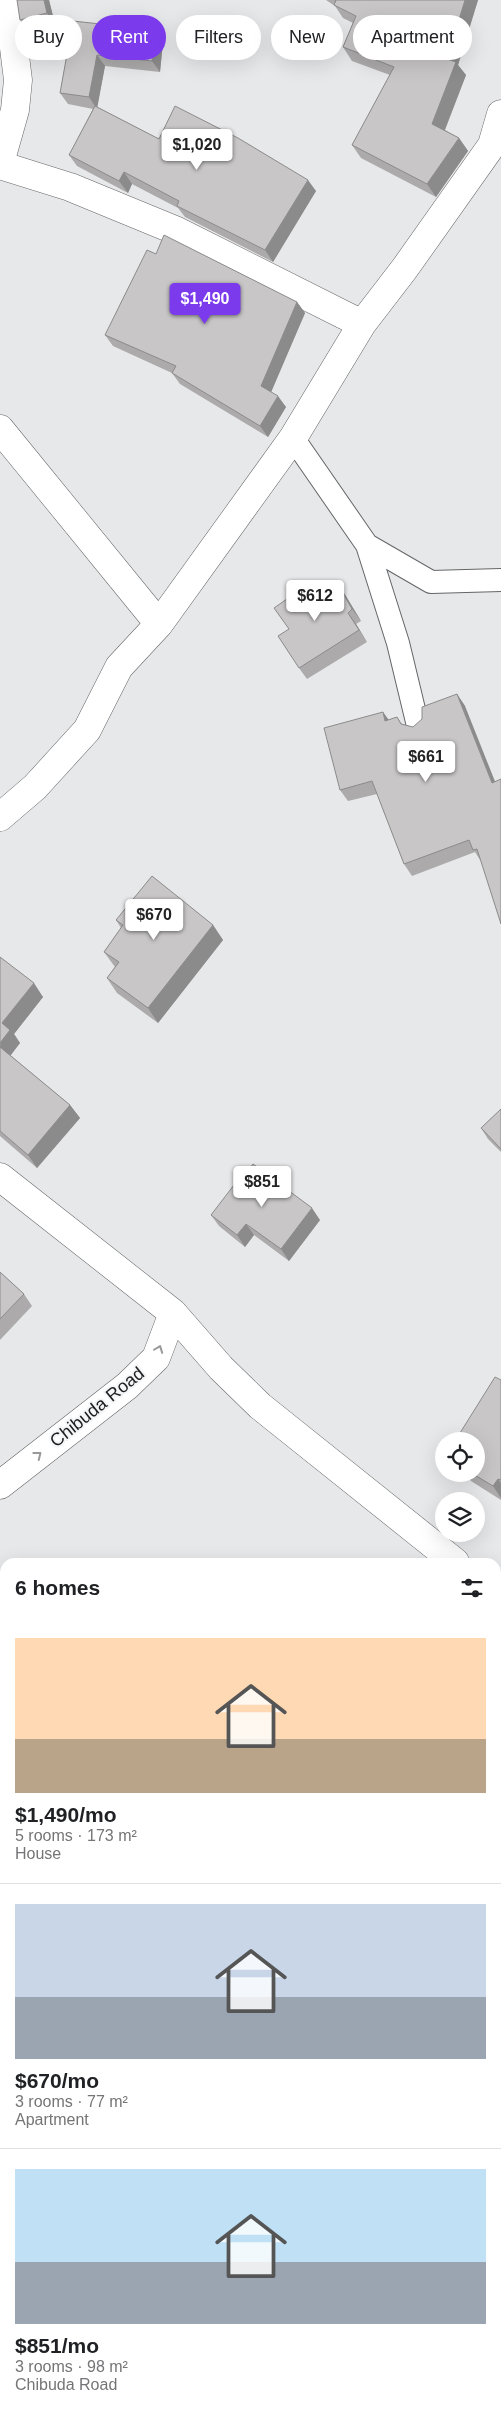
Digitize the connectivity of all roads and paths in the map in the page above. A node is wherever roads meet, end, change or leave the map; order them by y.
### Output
1 (8, 0) edge
2 (501, 114) edge
3 (0, 164) edge
4 (362, 324) junction
5 (0, 429) edge
6 (293, 438) junction
7 (368, 545) junction
8 (501, 580) edge
9 (158, 624) junction
10 (418, 726) edge
11 (0, 817) edge
12 (0, 1177) edge
13 (173, 1313) junction
14 (0, 1485) edge
15 (450, 1558) edge

1 - 3 street
2 - 4 street
3 - 4 street
4 - 6 street
5 - 9 street
6 - 7 lane
6 - 9 street
7 - 8 lane
7 - 10 lane
9 - 11 street
12 - 13 street
14 -> 13 street, Chibuda Road
13 - 15 street

